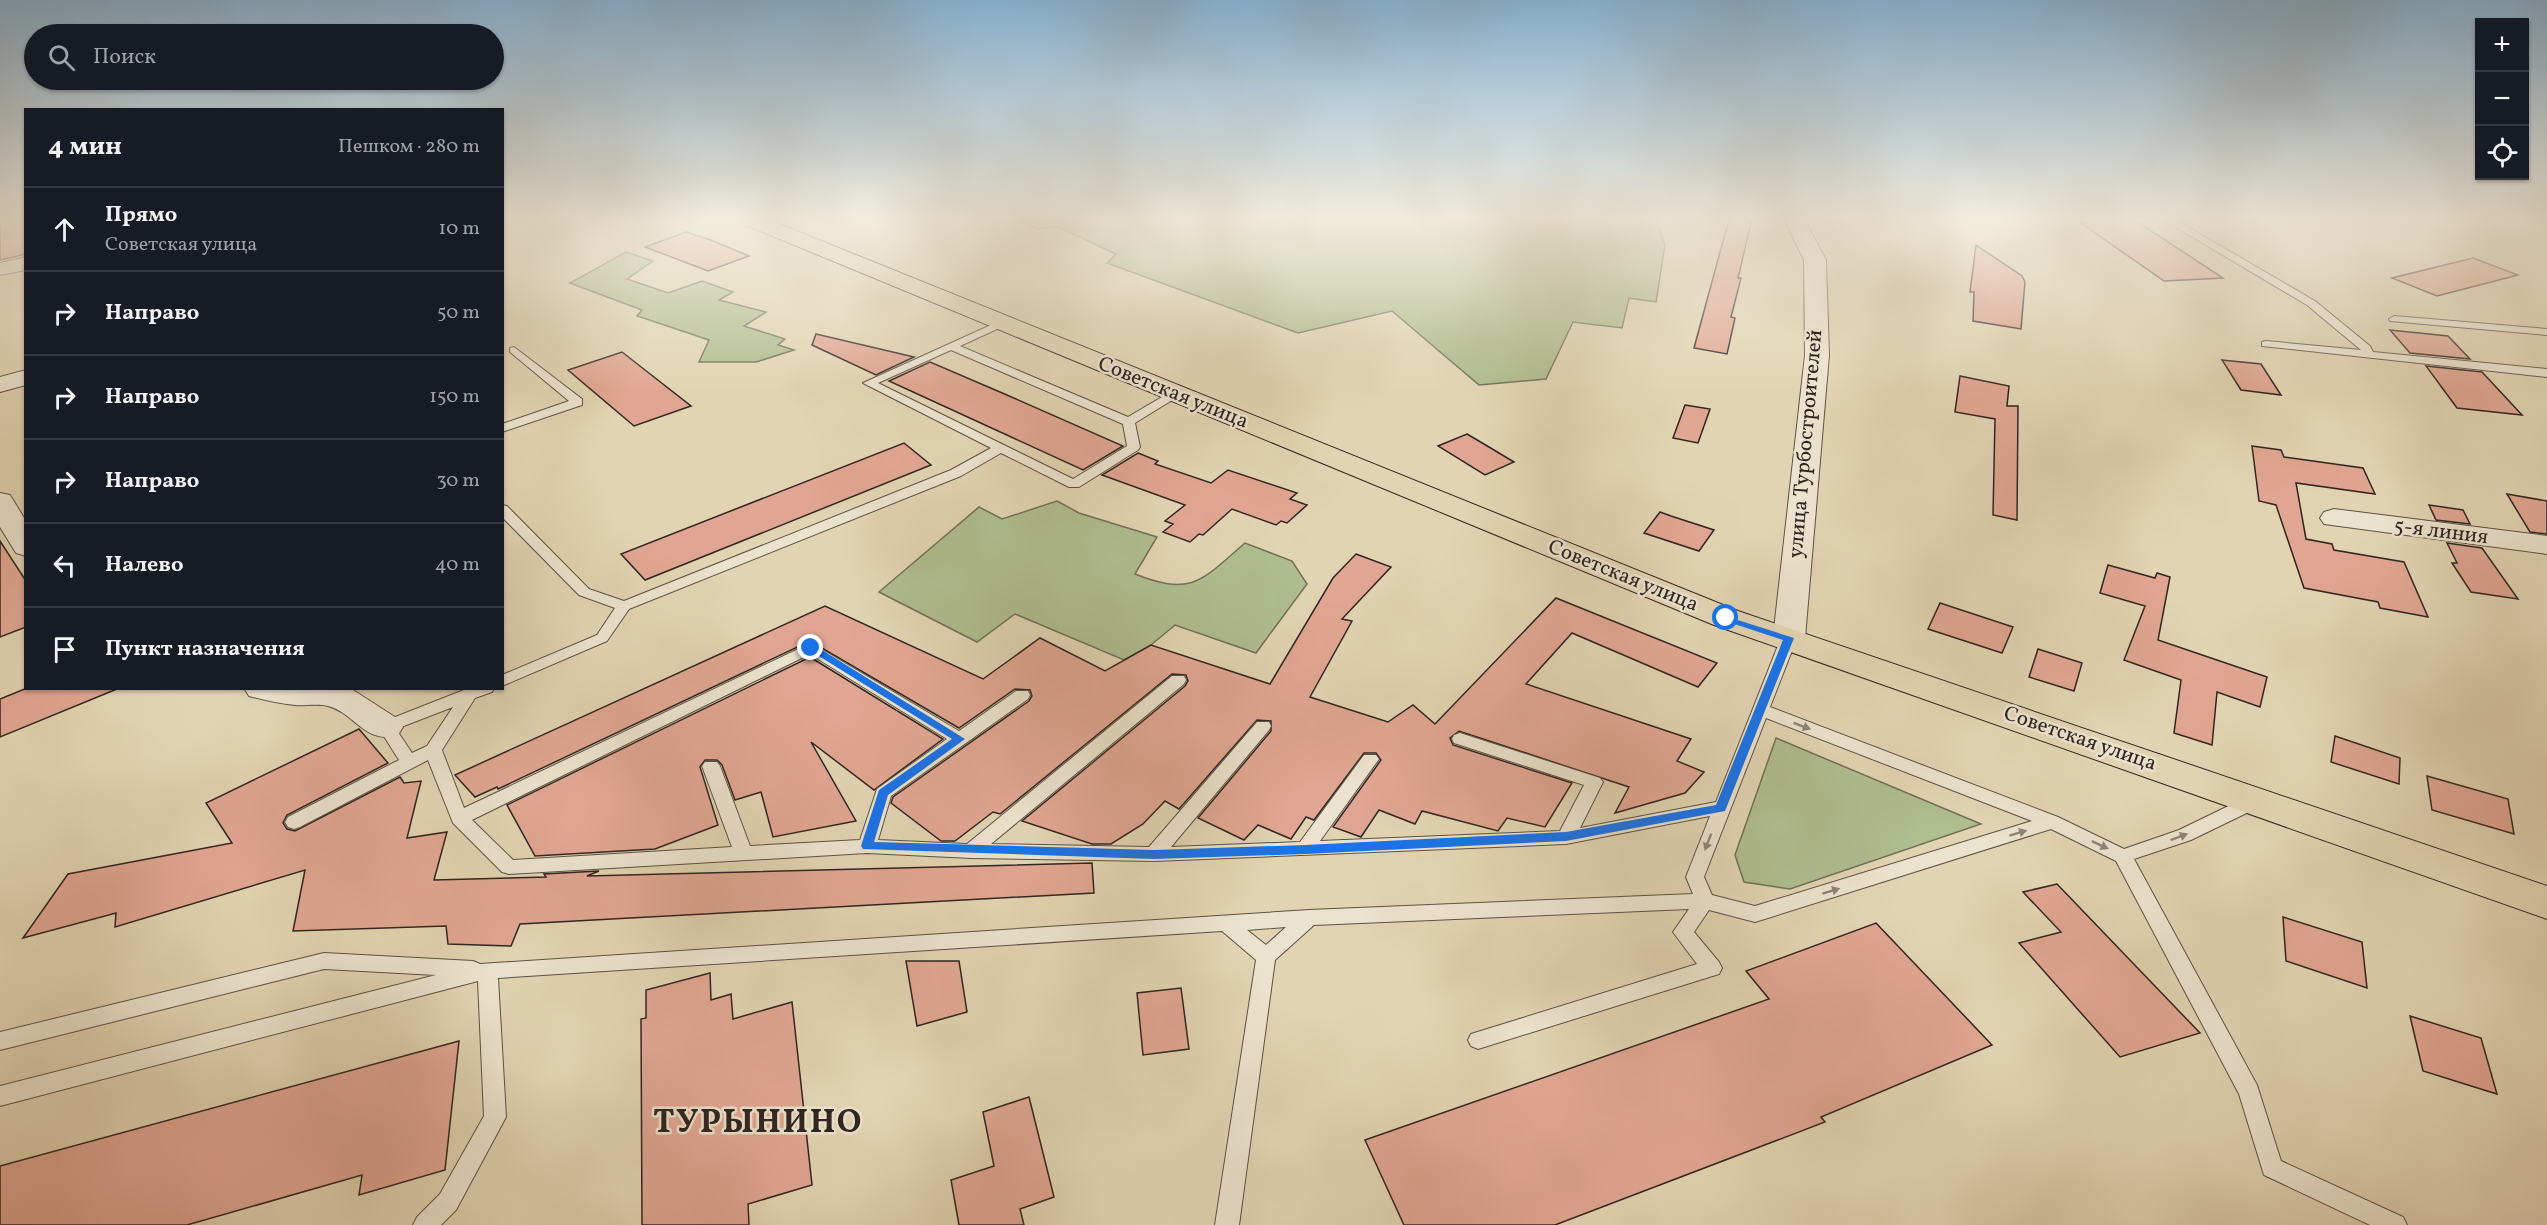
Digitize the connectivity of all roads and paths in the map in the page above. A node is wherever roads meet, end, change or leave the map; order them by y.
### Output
1 (888, 276) edge
2 (1815, 276) edge
3 (2265, 276) edge
4 (2394, 319) dead end
5 (1002, 323) junction
6 (2547, 332) edge
7 (2266, 344) dead end
8 (953, 347) junction
9 (514, 350) dead end
10 (2368, 355) junction
11 (2547, 373) edge
12 (24, 378) edge
13 (0, 385) edge
14 (1176, 394) junction
15 (1129, 422) junction
16 (504, 427) edge
17 (999, 448) junction
18 (0, 501) edge
19 (2334, 518) dead end
20 (509, 527) edge
21 (24, 543) edge
22 (2547, 545) edge
23 (624, 606) junction
24 (1789, 638) junction
25 (504, 680) edge
26 (1178, 680) dead end
27 (272, 690) edge
28 (482, 690) edge
29 (1022, 695) dead end
30 (468, 697) junction
31 (1761, 710) junction
32 (1263, 726) dead end
33 (386, 727) junction
34 (959, 739) junction
35 (1460, 739) dead end
36 (433, 750) junction
37 (1370, 759) dead end
38 (409, 762) junction
39 (711, 766) dead end
40 (2257, 801) junction
41 (1720, 808) junction
42 (459, 818) junction
43 (294, 822) dead end
44 (2052, 822) junction
45 (1566, 837) junction
46 (867, 846) junction
47 (1305, 849) junction
48 (972, 851) junction
49 (1154, 854) junction
50 (744, 855) junction
51 (2123, 856) junction
52 (1705, 901) junction
53 (2547, 903) edge
54 (1309, 918) junction
55 (1226, 923) junction
56 (1266, 957) junction
57 (488, 970) junction
58 (1478, 1040) dead end
59 (0, 1041) edge
60 (0, 1096) edge
61 (425, 1225) edge
62 (1227, 1225) edge
63 (2395, 1225) edge

1 - 5 main road, Советская улица
2 - 24 street, улица Турбостроителей
3 - 10 lane
4 - 6 lane
5 - 8 lane
5 - 14 main road, Советская улица
7 - 10 lane
8 - 15 lane
8 - 17 lane
9 - 16 lane
10 - 11 lane
12 - 13 street
14 - 15 lane
14 - 24 main road, Советская улица
15 - 17 lane
17 - 23 lane
18 - 21 street
19 - 22 street, 5-я линия
20 - 23 lane
23 - 25 lane
24 - 31 lane
24 - 40 main road, Советская улица
26 - 48 lane
27 - 33 street
28 - 30 lane
29 - 34 lane
30 - 33 lane
30 - 36 lane
31 - 41 lane
31 -> 44 lane
32 - 49 lane
33 - 38 lane
34 - 42 lane
34 - 46 lane
35 - 45 lane
36 - 38 lane
36 - 42 lane
37 - 47 lane
38 - 43 lane
39 - 50 lane
51 -> 40 lane
40 - 53 main road, Советская улица
41 - 45 lane
41 -> 52 lane
42 - 50 lane
44 -> 51 lane
52 -> 44 lane
45 - 47 lane
46 - 48 lane
46 - 50 lane
47 - 49 lane
48 - 49 lane
51 - 63 lane
52 - 54 lane
52 - 58 lane
54 - 55 lane
54 - 56 lane
55 - 56 lane
55 - 57 lane
56 - 62 lane
57 - 59 lane
57 - 60 lane
57 - 61 lane

